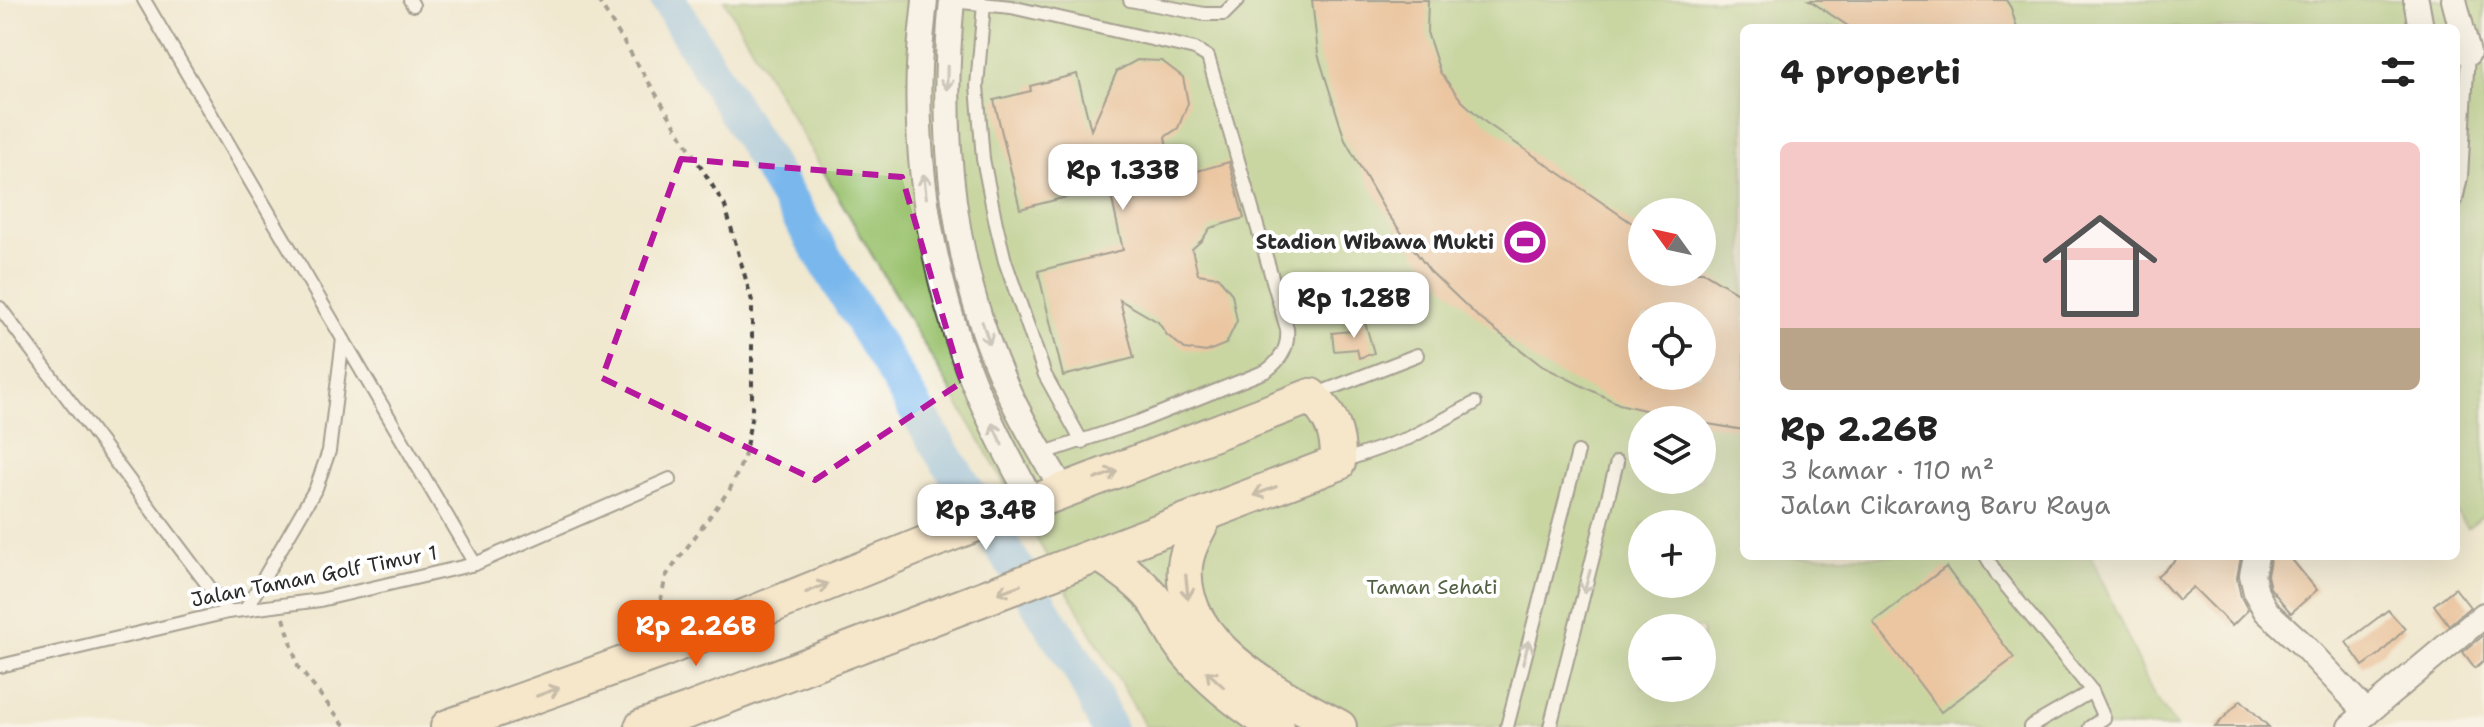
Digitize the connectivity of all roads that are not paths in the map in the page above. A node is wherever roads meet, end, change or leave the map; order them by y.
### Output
1 (144, 0) edge
2 (925, 0) edge
3 (952, 0) edge
4 (1130, 0) edge
5 (1238, 0) edge
6 (2416, 0) edge
7 (2454, 0) edge
8 (984, 4) junction
9 (2420, 24) edge
10 (2458, 24) edge
11 (2462, 54) edge
12 (2460, 182) edge
13 (0, 308) edge
14 (343, 339) junction
15 (1417, 355) dead end
16 (1311, 396) junction
17 (1475, 403) dead end
18 (1082, 442) junction
19 (1578, 452) dead end
20 (1041, 454) junction
21 (1617, 462) dead end
22 (1338, 463) junction
23 (670, 479) dead end
24 (1043, 499) junction
25 (1206, 514) junction
26 (1100, 555) junction
27 (1988, 560) edge
28 (2255, 560) edge
29 (475, 564) junction
30 (247, 607) junction
31 (228, 612) junction
32 (2484, 615) edge
33 (0, 666) edge
34 (2092, 691) junction
35 (691, 719) edge
36 (2358, 720) edge
37 (448, 727) edge
38 (642, 727) edge
39 (1277, 727) edge
40 (1339, 727) edge
41 (1507, 727) edge
42 (1550, 727) edge
43 (2030, 727) edge
44 (2090, 727) edge

1 - 14 lane
24 -> 2 street
3 - 8 lane
3 -> 20 street
4 - 5 lane
6 - 9 street
7 - 10 street
8 - 18 lane
8 - 18 lane
11 - 12 lane
13 - 31 lane
14 - 29 lane
14 - 30 lane
15 - 16 lane
16 - 22 main road
24 -> 16 main road
17 - 22 lane
18 - 20 lane
41 -> 19 lane
20 - 24 street
21 -> 42 lane
22 -> 25 main road
23 - 29 lane, Jalan Taman Golf Timur 1
37 -> 24 main road
25 - 26 main road
25 -> 40 main road
26 -> 35 main road
39 -> 26 main road
27 - 34 lane
28 - 36 street
29 - 30 lane, Jalan Taman Golf Timur 1
30 - 31 lane, Jalan Taman Golf Timur 1
31 - 33 lane, Jalan Taman Golf Timur 1
32 - 36 street
34 - 43 lane
34 - 44 lane
35 - 38 main road

